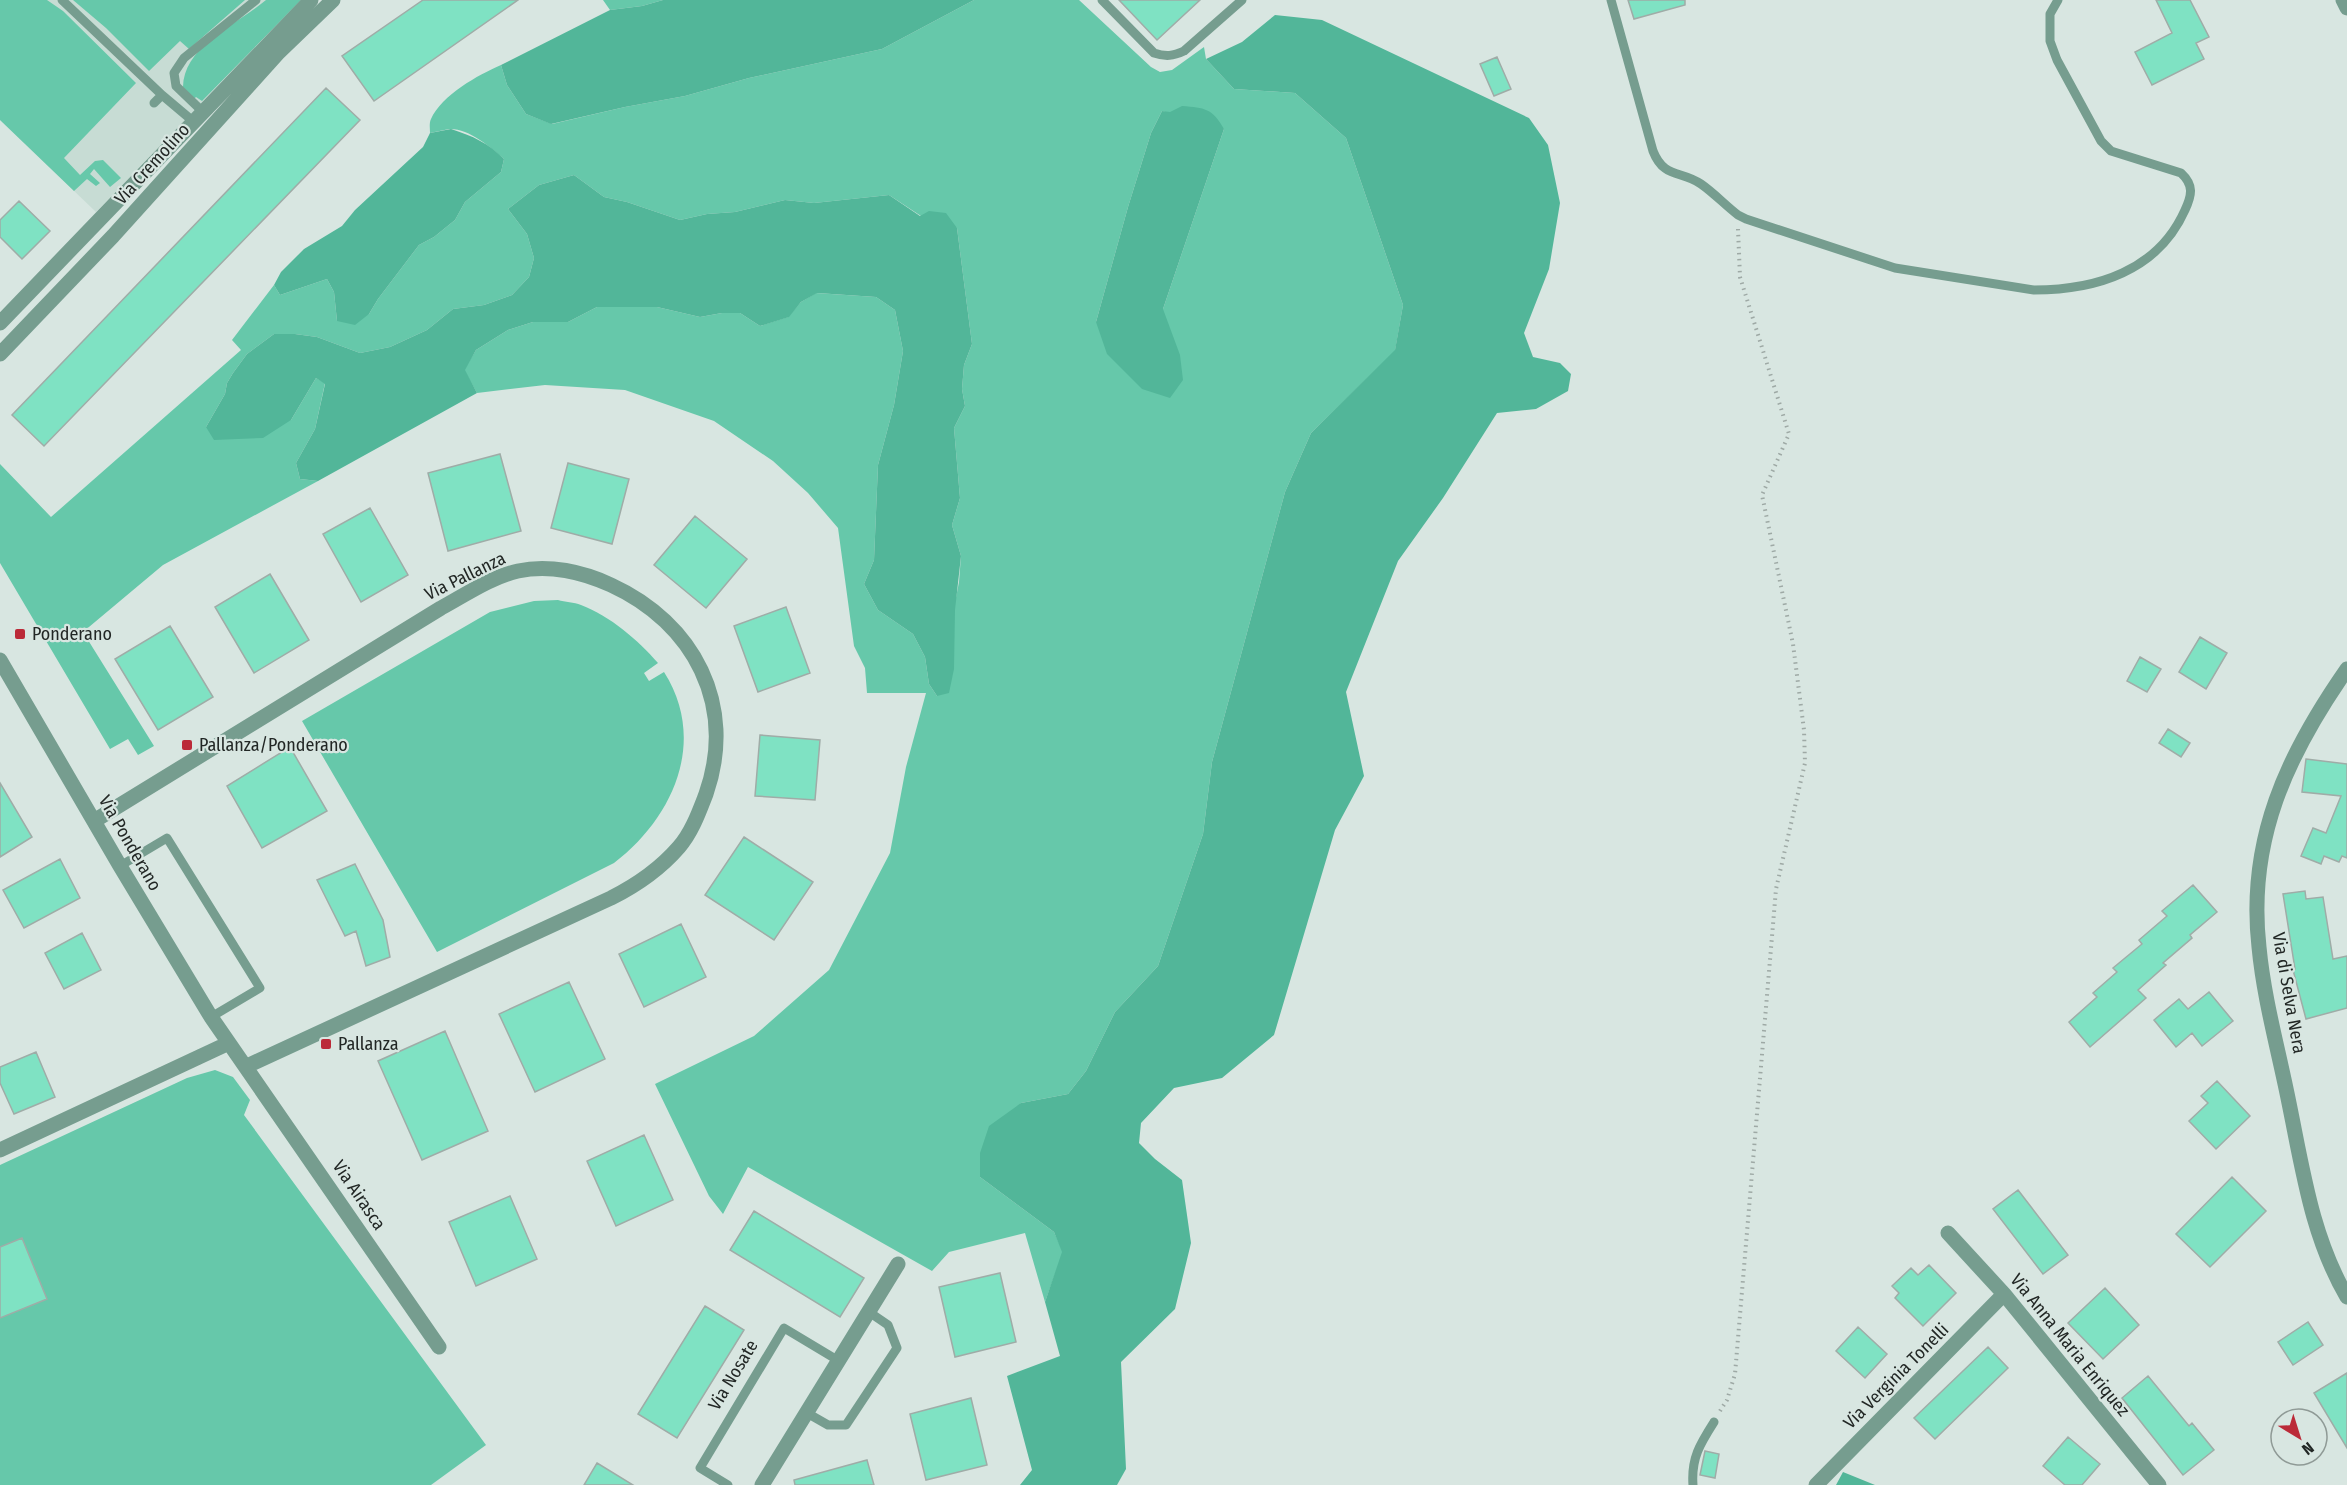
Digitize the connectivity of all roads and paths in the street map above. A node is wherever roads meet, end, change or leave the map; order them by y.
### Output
1 (62, 0) edge
2 (256, 0) edge
3 (311, 0) edge
4 (333, 0) edge
5 (1102, 0) edge
6 (1242, 0) edge
7 (1611, 0) edge
8 (2058, 0) edge
9 (2343, 0) edge
10 (2347, 8) edge
11 (162, 95) junction
12 (154, 103) dead end
13 (198, 117) junction
14 (1738, 215) junction
15 (0, 323) edge
16 (0, 354) edge
17 (0, 660) edge
18 (2347, 669) edge
19 (94, 821) junction
20 (120, 866) junction
21 (211, 1017) junction
22 (230, 1042) junction
23 (247, 1066) junction
24 (0, 1150) edge
25 (1948, 1233) dead end
26 (898, 1264) dead end
27 (2004, 1294) junction
28 (2347, 1298) edge
29 (869, 1312) junction
30 (439, 1347) dead end
31 (839, 1361) junction
32 (807, 1413) junction
33 (1714, 1422) joint
34 (729, 1485) edge
35 (762, 1485) edge
36 (1693, 1485) edge
37 (1816, 1485) edge
38 (2159, 1485) edge

1 - 11 lane
2 - 13 lane
3 - 13 street, Via Cremolino
4 - 16 street, Via Cremolino
5 - 6 lane
7 - 14 lane
8 - 14 lane
9 - 10 street
11 - 12 lane
11 - 13 lane
13 - 15 street, Via Cremolino
14 - 33 path
17 - 19 street, Via Ponderano
18 - 28 street, Via di Selva Nera
19 - 20 street, Via Ponderano
19 - 23 street, Via Pallanza
20 - 21 street, Via Ponderano
20 - 21 lane
21 - 22 street, Via Ponderano
22 - 23 street, Via Ponderano
22 - 24 street
23 - 30 street, Via Airasca
25 - 27 street, Via Anna Maria Enriquez
26 - 29 street
27 - 37 street, Via Verginia Tonelli
27 - 38 street, Via Anna Maria Enriquez
29 - 31 street
29 - 32 lane
31 - 32 street
31 - 34 lane, Via Nosate
32 - 35 street
33 - 36 lane

